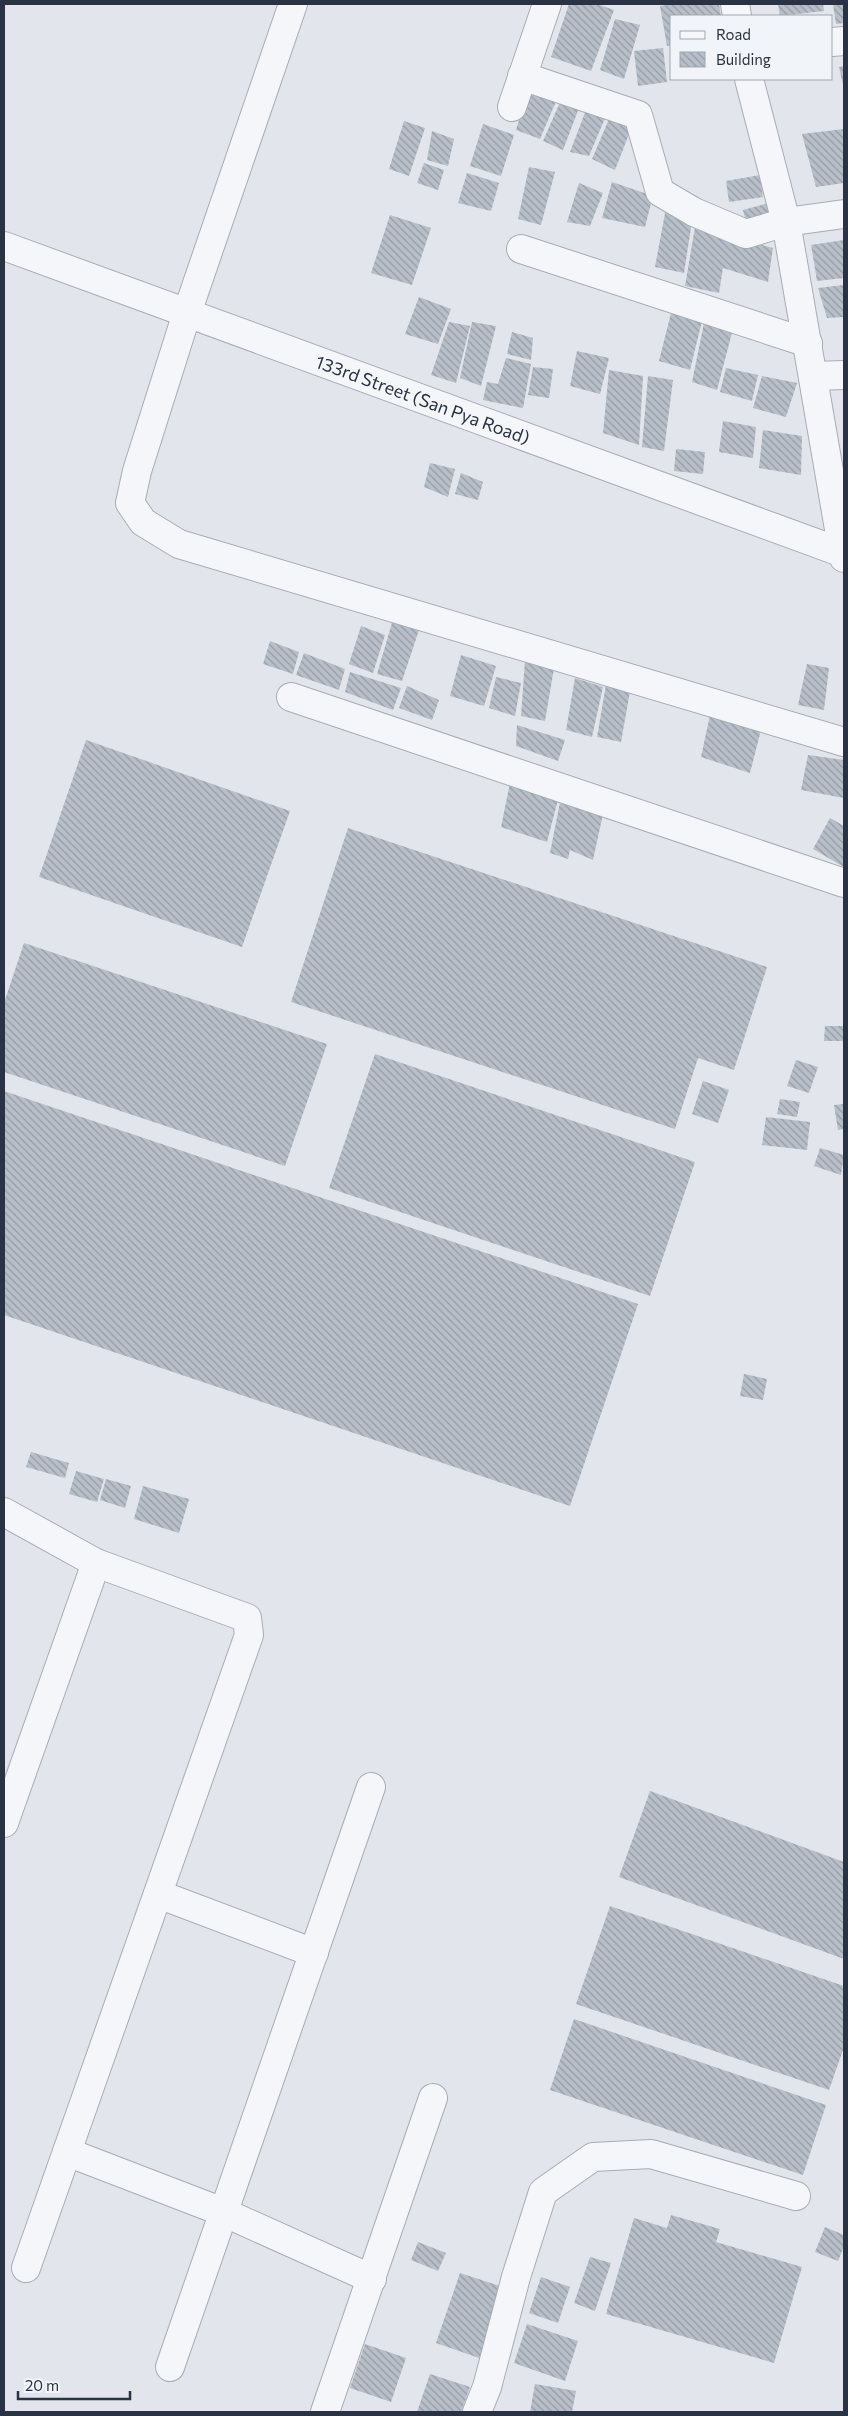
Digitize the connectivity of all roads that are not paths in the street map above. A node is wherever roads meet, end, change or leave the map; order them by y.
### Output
1 (293, 4) edge
2 (547, 4) edge
3 (522, 76) junction
4 (749, 80) edge
5 (512, 106) dead end
6 (844, 214) edge
7 (786, 222) junction
8 (4, 246) edge
9 (521, 249) dead end
10 (187, 313) junction
11 (808, 343) junction
12 (844, 375) edge
13 (814, 376) junction
14 (844, 555) edge
15 (291, 697) dead end
16 (844, 742) edge
17 (844, 883) edge
18 (4, 1512) edge
19 (96, 1563) junction
20 (371, 1787) dead end
21 (4, 1822) edge
22 (158, 1894) junction
23 (314, 1953) junction
24 (433, 2098) dead end
25 (67, 2152) junction
26 (796, 2196) dead end
27 (223, 2212) junction
28 (26, 2268) dead end
29 (372, 2279) junction
30 (170, 2367) dead end
31 (325, 2412) edge
32 (477, 2412) edge

1 - 10 street
2 - 3 street
3 - 5 street
3 - 7 street
4 - 7 street
6 - 7 street
7 - 11 street
8 - 10 street, 133rd Street (San Pya Road)
9 - 11 street
10 - 14 street, 133rd Street (San Pya Road)
10 - 16 street
11 - 13 street
12 - 13 street
13 - 14 street
15 - 17 street
18 - 19 street
19 - 21 street
19 - 22 street
20 - 23 street
22 - 23 street
22 - 25 street
23 - 27 street
24 - 29 street
25 - 27 street
25 - 28 street
26 - 32 street
27 - 29 street
27 - 30 street
29 - 31 street

